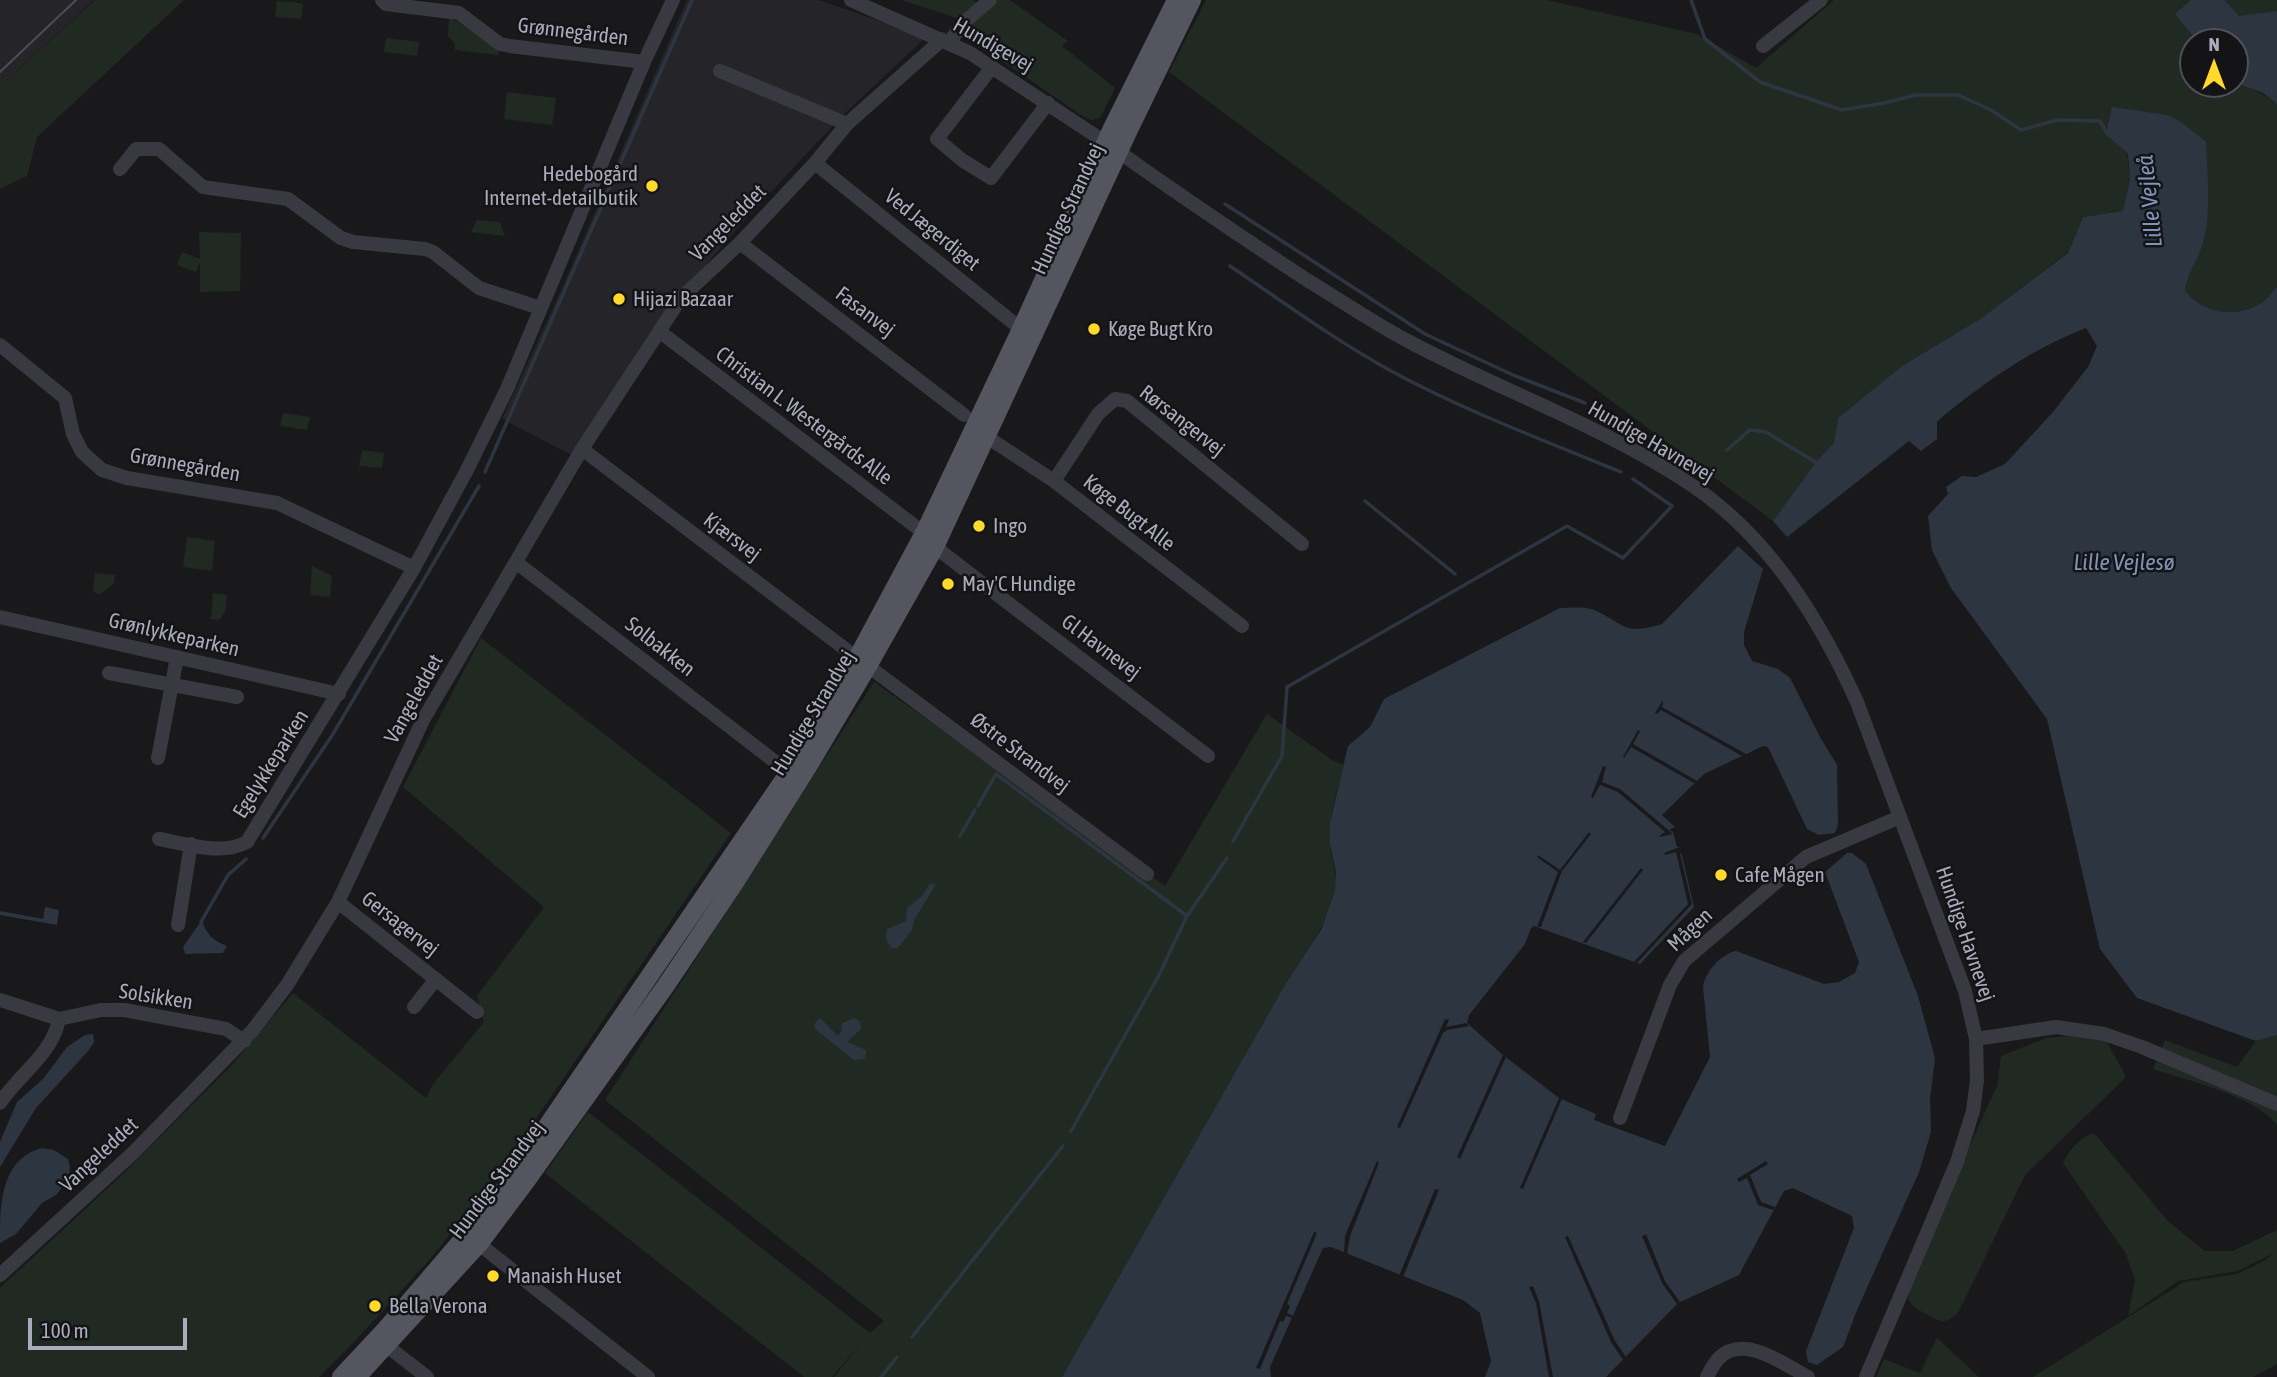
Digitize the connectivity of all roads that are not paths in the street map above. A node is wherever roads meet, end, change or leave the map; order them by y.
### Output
1 (382, 0) edge
2 (673, 0) edge
3 (851, 0) edge
4 (990, 0) edge
5 (1176, 0) edge
6 (1192, 0) edge
7 (1822, 0) edge
8 (945, 41) junction
9 (1763, 46) dead end
10 (644, 62) junction
11 (992, 67) junction
12 (720, 71) dead end
13 (1048, 103) junction
14 (848, 124) junction
15 (1112, 147) junction
16 (816, 163) junction
17 (120, 169) dead end
18 (740, 243) junction
19 (540, 309) junction
20 (1021, 329) junction
21 (659, 331) junction
22 (0, 345) edge
23 (964, 415) dead end
24 (987, 437) junction
25 (582, 449) junction
26 (1054, 481) junction
27 (930, 540) junction
28 (1302, 544) dead end
29 (517, 562) junction
30 (414, 568) junction
31 (0, 617) edge
32 (1242, 626) dead end
33 (177, 657) junction
34 (863, 662) junction
35 (109, 673) dead end
36 (172, 684) junction
37 (339, 694) junction
38 (237, 696) dead end
39 (1208, 755) dead end
40 (158, 758) dead end
41 (778, 764) dead end
42 (1900, 817) junction
43 (159, 839) dead end
44 (191, 844) junction
45 (1147, 874) dead end
46 (338, 902) junction
47 (178, 925) dead end
48 (436, 979) junction
49 (0, 1000) edge
50 (414, 1007) dead end
51 (477, 1012) dead end
52 (59, 1019) junction
53 (1976, 1039) junction
54 (244, 1041) junction
55 (0, 1103) edge
56 (2277, 1104) edge
57 (1619, 1118) dead end
58 (478, 1244) junction
59 (0, 1275) edge
60 (387, 1346) junction
61 (341, 1377) edge
62 (358, 1377) edge
63 (426, 1377) edge
64 (648, 1377) edge
65 (1707, 1377) edge
66 (1808, 1377) edge
67 (1866, 1377) edge

1 - 10 street, Grønnegården
2 - 10 street, Grønnegården
3 - 8 street, Hundigevej
4 - 8 street, Vangeleddet
5 - 15 main road, Hundige Strandvej
6 - 15 main road, Hundige Strandvej
7 - 9 street
8 - 11 street, Hundigevej
8 - 14 street, Vangeleddet
10 - 19 street, Grønnegården
11 - 13 street, Hundigevej
11 - 13 street
12 - 14 street
13 - 15 street, Hundigevej
14 - 16 street, Vangeleddet
15 - 20 main road, Hundige Strandvej
15 - 24 main road, Hundige Strandvej
15 - 42 street, Hundige Havnevej
16 - 18 street, Vangeleddet
16 - 20 street, Ved Jægerdiget
17 - 19 street
18 - 21 street, Vangeleddet
18 - 23 street, Fasanvej
19 - 30 street, Grønnegården
20 - 27 main road, Hundige Strandvej
21 - 25 street, Vangeleddet
21 - 27 street, Christian L. Westergårds Alle
22 - 30 street, Grønnegården
24 - 26 street, Køge Bugt Alle
24 - 27 main road, Hundige Strandvej
25 - 29 street, Vangeleddet
25 - 34 street, Kjærsvej
26 - 28 street, Rørsangervej
26 - 32 street, Køge Bugt Alle
27 - 34 main road, Hundige Strandvej
27 - 39 street, Gl Havnevej
29 - 41 street, Solbakken
29 - 46 street, Vangeleddet
30 - 37 street, Grønnegården
31 - 33 street, Grønlykkeparken
33 - 36 street
33 - 37 street, Grønlykkeparken
34 - 45 street, Østre Strandvej
34 - 58 main road, Hundige Strandvej
34 - 61 main road, Hundige Strandvej
35 - 36 street
36 - 38 street
36 - 40 street
37 - 44 street, Egelykkeparken
42 - 53 street, Hundige Havnevej
42 - 57 street, Mågen
43 - 44 street, Egelykkeparken
44 - 47 street
46 - 48 street, Gersagervej
46 - 54 street, Vangeleddet
48 - 50 street, Gersagervej
48 - 51 street, Gersagervej
49 - 52 street
52 - 54 street, Solsikken
52 - 55 street
53 - 56 street
53 - 67 street, Hundige Havnevej
54 - 59 street, Vangeleddet
58 - 60 main road, Hundige Strandvej
58 - 64 street
60 - 62 main road, Hundige Strandvej
60 - 63 street
65 - 66 street

